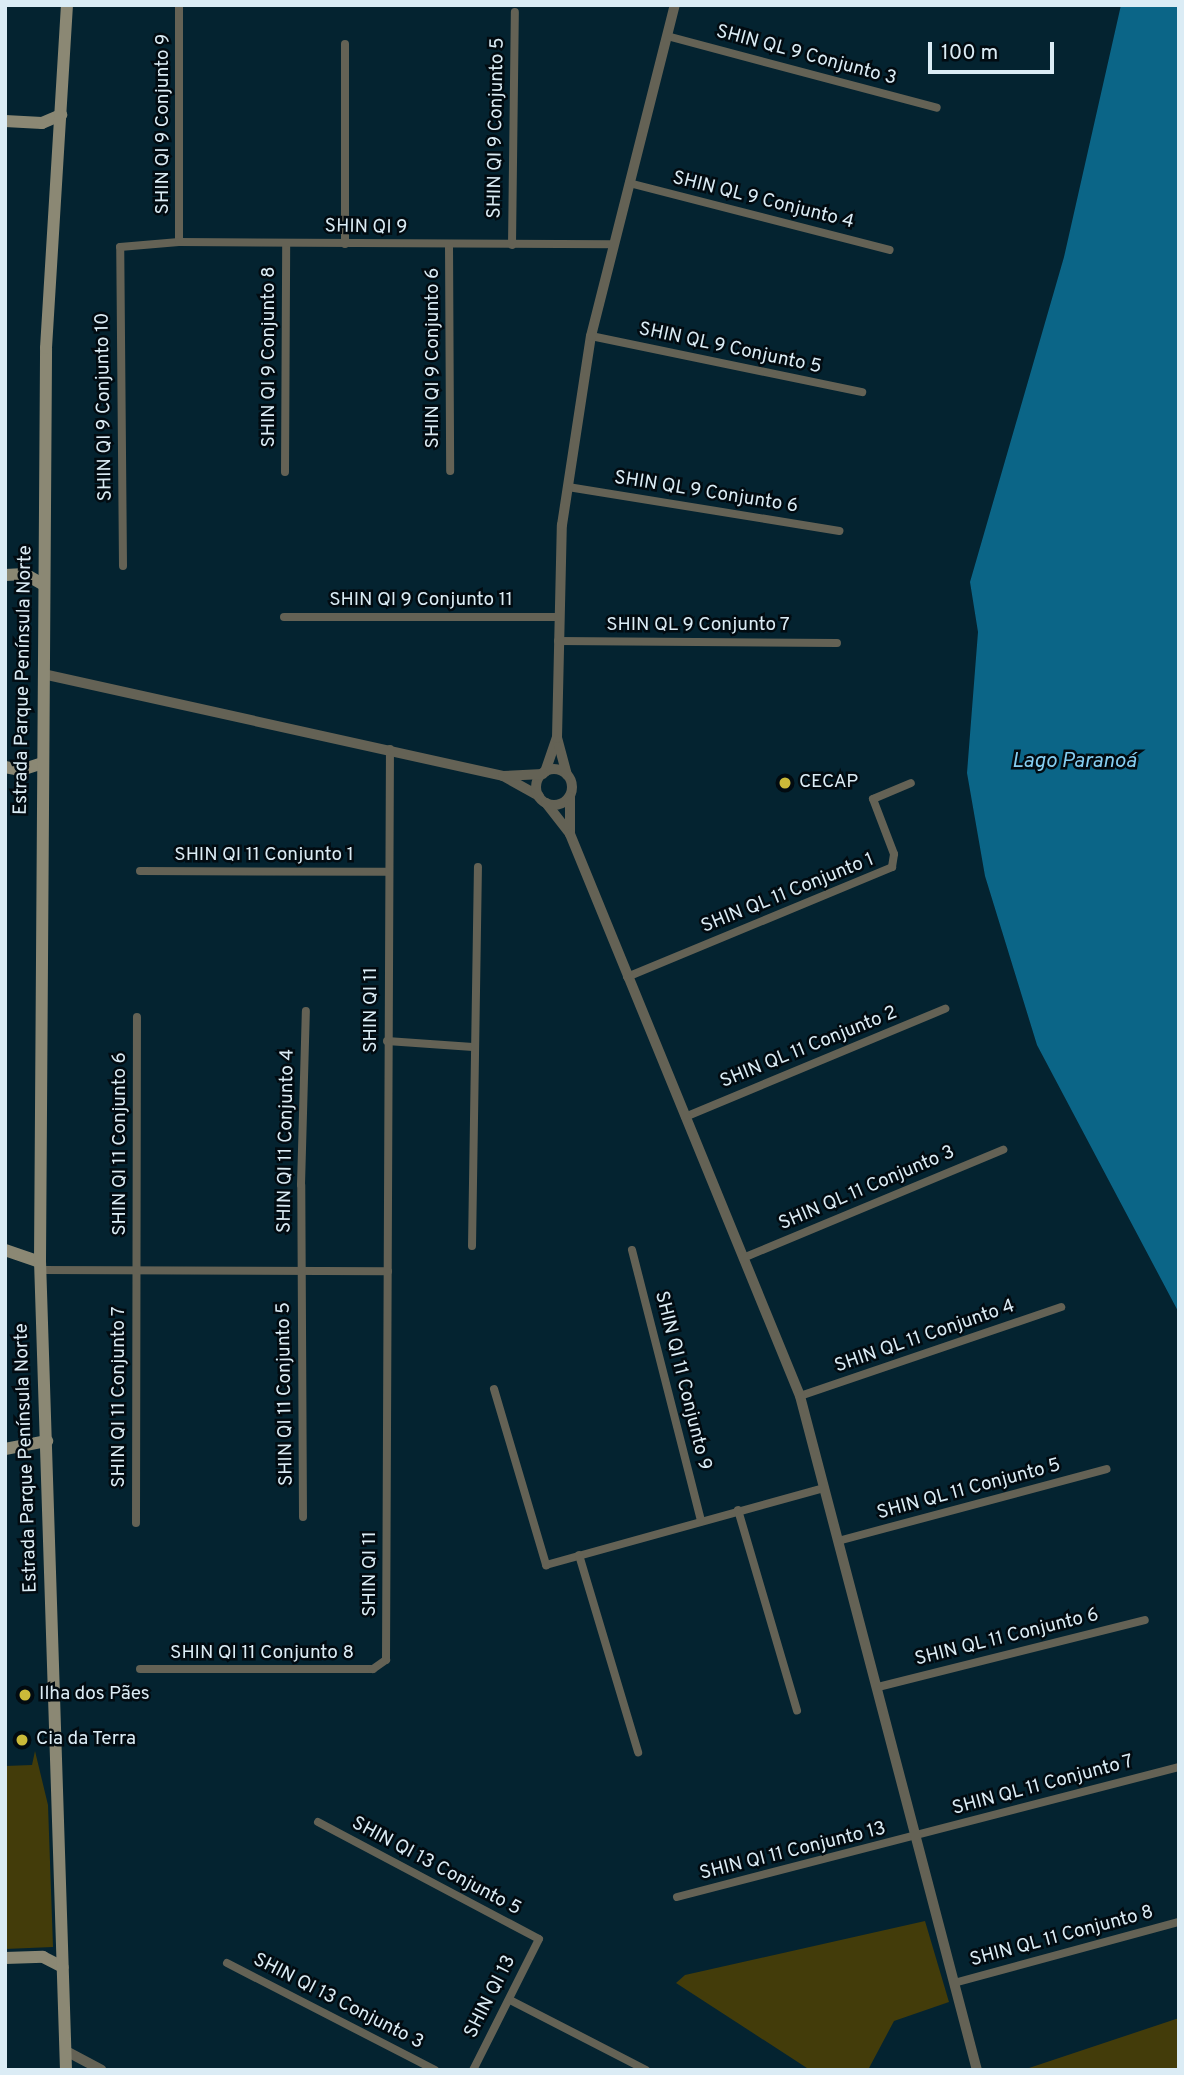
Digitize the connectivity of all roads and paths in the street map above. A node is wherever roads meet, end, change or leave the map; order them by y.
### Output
1 (67, 5) edge
2 (180, 5) edge
3 (675, 5) edge
4 (515, 12) dead end
5 (667, 36) junction
6 (345, 44) dead end
7 (937, 108) dead end
8 (61, 116) junction
9 (5, 121) edge
10 (629, 183) junction
11 (179, 242) junction
12 (286, 243) junction
13 (345, 244) junction
14 (612, 244) junction
15 (449, 245) junction
16 (512, 245) junction
17 (120, 247) joint
18 (890, 250) dead end
19 (592, 336) junction
20 (862, 392) dead end
21 (450, 471) dead end
22 (285, 472) dead end
23 (568, 487) junction
24 (839, 531) dead end
25 (123, 566) dead end
26 (5, 575) edge
27 (44, 585) junction
28 (284, 617) dead end
29 (558, 617) junction
30 (558, 641) junction
31 (837, 643) dead end
32 (43, 674) junction
33 (557, 738) junction
34 (390, 749) junction
35 (42, 763) junction
36 (5, 767) edge
37 (544, 773) junction
38 (567, 775) junction
39 (503, 776) junction
40 (911, 783) dead end
41 (570, 797) junction
42 (542, 800) junction
43 (570, 834) junction
44 (478, 867) dead end
45 (140, 871) dead end
46 (388, 872) junction
47 (627, 977) junction
48 (945, 1009) dead end
49 (306, 1011) dead end
50 (137, 1017) dead end
51 (387, 1041) junction
52 (472, 1047) junction
53 (685, 1117) junction
54 (1003, 1150) dead end
55 (472, 1246) dead end
56 (5, 1250) edge
57 (632, 1250) dead end
58 (743, 1258) junction
59 (41, 1266) junction
60 (301, 1270) junction
61 (136, 1271) junction
62 (388, 1271) junction
63 (1061, 1307) dead end
64 (494, 1389) dead end
65 (800, 1396) junction
66 (47, 1441) junction
67 (5, 1449) edge
68 (1107, 1469) dead end
69 (824, 1489) junction
70 (738, 1510) junction
71 (303, 1517) dead end
72 (701, 1521) junction
73 (136, 1523) dead end
74 (838, 1541) junction
75 (579, 1555) junction
76 (1145, 1620) dead end
77 (383, 1665) joint
78 (140, 1669) dead end
79 (878, 1687) junction
80 (797, 1711) dead end
81 (638, 1752) dead end
82 (1179, 1767) edge
83 (318, 1822) dead end
84 (916, 1837) junction
85 (677, 1897) dead end
86 (1179, 1922) edge
87 (539, 1939) joint
88 (5, 1958) edge
89 (227, 1963) dead end
90 (63, 1967) junction
91 (954, 1983) junction
92 (510, 2000) junction
93 (66, 2051) junction
94 (97, 2067) edge
95 (69, 2070) edge
96 (435, 2070) edge
97 (473, 2070) edge
98 (646, 2070) edge
99 (977, 2070) edge

1 - 8 main road, Estrada Parque Península Norte
2 - 11 street, SHIN QI 9 Conjunto 9
3 - 5 street
4 - 16 street, SHIN QI 9 Conjunto 5
5 - 7 street, SHIN QL 9 Conjunto 3
5 - 10 street
6 - 13 street
8 - 9 main road
8 - 27 main road, Estrada Parque Península Norte
10 - 14 street
10 - 18 street, SHIN QL 9 Conjunto 4
11 - 12 street, SHIN QI 9
11 - 17 street, SHIN QI 9
12 - 13 street, SHIN QI 9
12 - 22 street, SHIN QI 9 Conjunto 8
13 - 15 street, SHIN QI 9
14 - 16 street, SHIN QI 9
14 - 19 street
15 - 16 street, SHIN QI 9
15 - 21 street, SHIN QI 9 Conjunto 6
17 - 25 street, SHIN QI 9 Conjunto 10
19 - 20 street, SHIN QL 9 Conjunto 5
19 - 23 street
23 - 24 street, SHIN QL 9 Conjunto 6
23 - 29 street
26 - 27 main road
27 - 32 main road, Estrada Parque Península Norte
28 - 29 street, SHIN QI 9 Conjunto 11
29 - 30 street
30 - 31 street, SHIN QL 9 Conjunto 7
30 - 33 street
32 - 34 street
32 - 35 main road, Estrada Parque Península Norte
33 - 37 street
33 - 38 street
34 - 39 street
34 - 46 street, SHIN QI 11
35 - 36 main road
35 - 59 main road, Estrada Parque Península Norte
37 - 38 street
37 - 39 street
37 - 42 street
38 - 41 street
39 - 42 street
40 - 47 street, SHIN QL 11 Conjunto 1
41 - 42 street
41 - 43 street
42 - 43 street
43 - 47 street
44 - 52 street
45 - 46 street, SHIN QI 11 Conjunto 1
46 - 51 street, SHIN QI 11
47 - 53 street
48 - 53 street, SHIN QL 11 Conjunto 2
49 - 60 street, SHIN QI 11 Conjunto 4
50 - 61 street, SHIN QI 11 Conjunto 6
51 - 52 street
51 - 62 street, SHIN QI 11
52 - 55 street
53 - 58 street
54 - 58 street, SHIN QL 11 Conjunto 3
56 - 59 main road
57 - 72 street, SHIN QI 11 Conjunto 9
58 - 65 street
59 - 61 street
59 - 66 main road, Estrada Parque Península Norte
60 - 61 street
60 - 62 street
60 - 71 street, SHIN QI 11 Conjunto 5
61 - 73 street, SHIN QI 11 Conjunto 7
62 - 77 street, SHIN QI 11
63 - 65 street, SHIN QL 11 Conjunto 4
64 - 75 street
65 - 69 street
66 - 67 main road
66 - 90 main road, Estrada Parque Península Norte
68 - 74 street, SHIN QL 11 Conjunto 5
69 - 70 street
69 - 74 street
70 - 72 street
70 - 80 street
72 - 75 street
74 - 79 street
75 - 81 street
76 - 79 street, SHIN QL 11 Conjunto 6
77 - 78 street, SHIN QI 11 Conjunto 8
79 - 84 street
82 - 84 street, SHIN QL 11 Conjunto 7
83 - 87 street, SHIN QI 13 Conjunto 5
84 - 85 street, SHIN QI 11 Conjunto 13
84 - 91 street
86 - 91 street, SHIN QL 11 Conjunto 8
87 - 92 street, SHIN QI 13
88 - 90 main road
89 - 96 street, SHIN QI 13 Conjunto 3
90 - 93 main road, Estrada Parque Península Norte
91 - 99 street
92 - 97 street, SHIN QI 13
92 - 98 street
93 - 94 street
93 - 95 main road, Estrada Parque Península Norte
94 - 95 street

